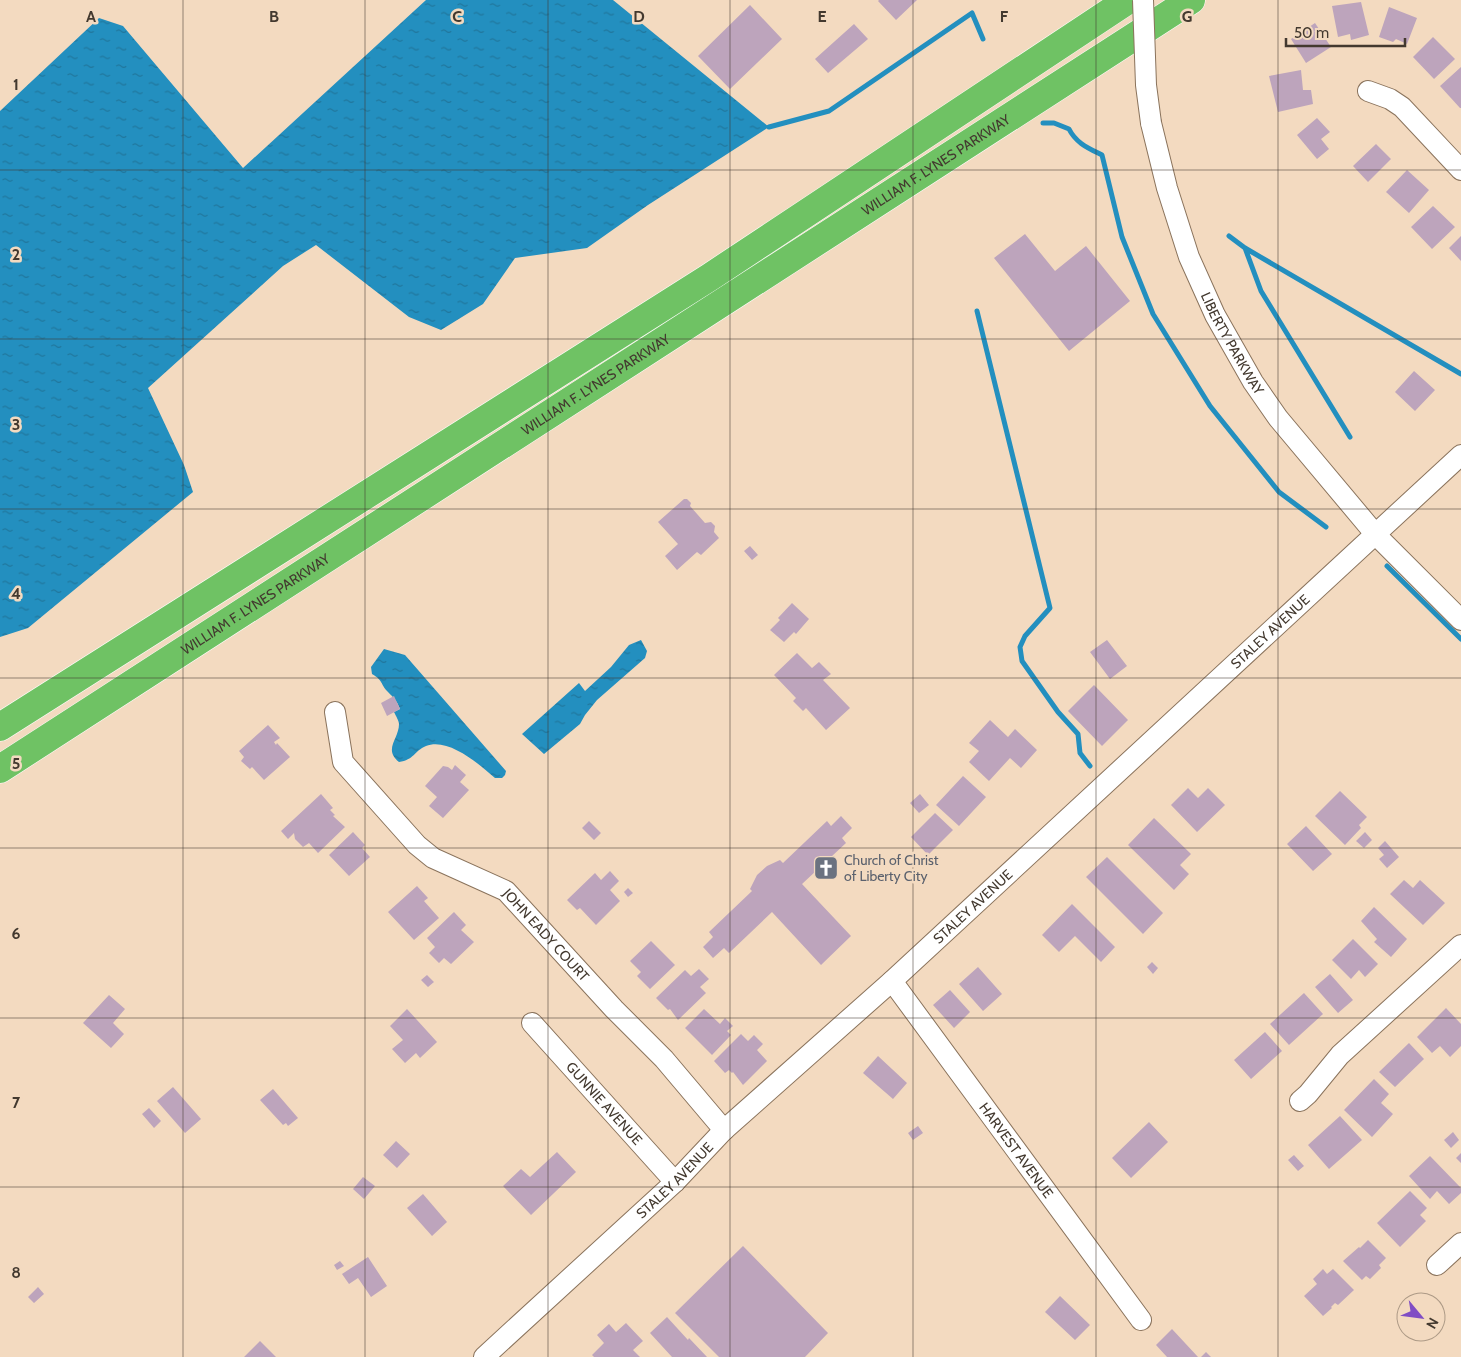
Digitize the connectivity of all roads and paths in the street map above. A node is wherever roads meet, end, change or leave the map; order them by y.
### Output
1 (1128, 0) edge
2 (1143, 0) edge
3 (1191, 0) edge
4 (1368, 91) dead end
5 (1461, 170) edge
6 (1461, 455) edge
7 (1376, 535) junction
8 (1461, 620) edge
9 (335, 712) dead end
10 (0, 727) edge
11 (0, 769) edge
12 (1461, 945) edge
13 (892, 981) junction
14 (532, 1023) dead end
15 (1300, 1101) dead end
16 (724, 1130) junction
17 (675, 1182) junction
18 (1461, 1243) edge
19 (1437, 1265) dead end
20 (1140, 1320) dead end
21 (484, 1357) edge

1 - 10 highway, WILLIAM F. LYNES PARKWAY
2 - 7 street, LIBERTY PARKWAY, bridge
3 - 11 highway, WILLIAM F. LYNES PARKWAY
4 - 5 street
6 - 7 street, STALEY AVENUE
7 - 8 street, LIBERTY PARKWAY
7 - 13 street, STALEY AVENUE
9 - 16 street, JOHN EADY COURT
12 - 15 street
13 - 16 street, STALEY AVENUE
13 - 20 street, HARVEST AVENUE
14 - 17 street, GUNNIE AVENUE
16 - 17 street, STALEY AVENUE
17 - 21 street, STALEY AVENUE
18 - 19 street

